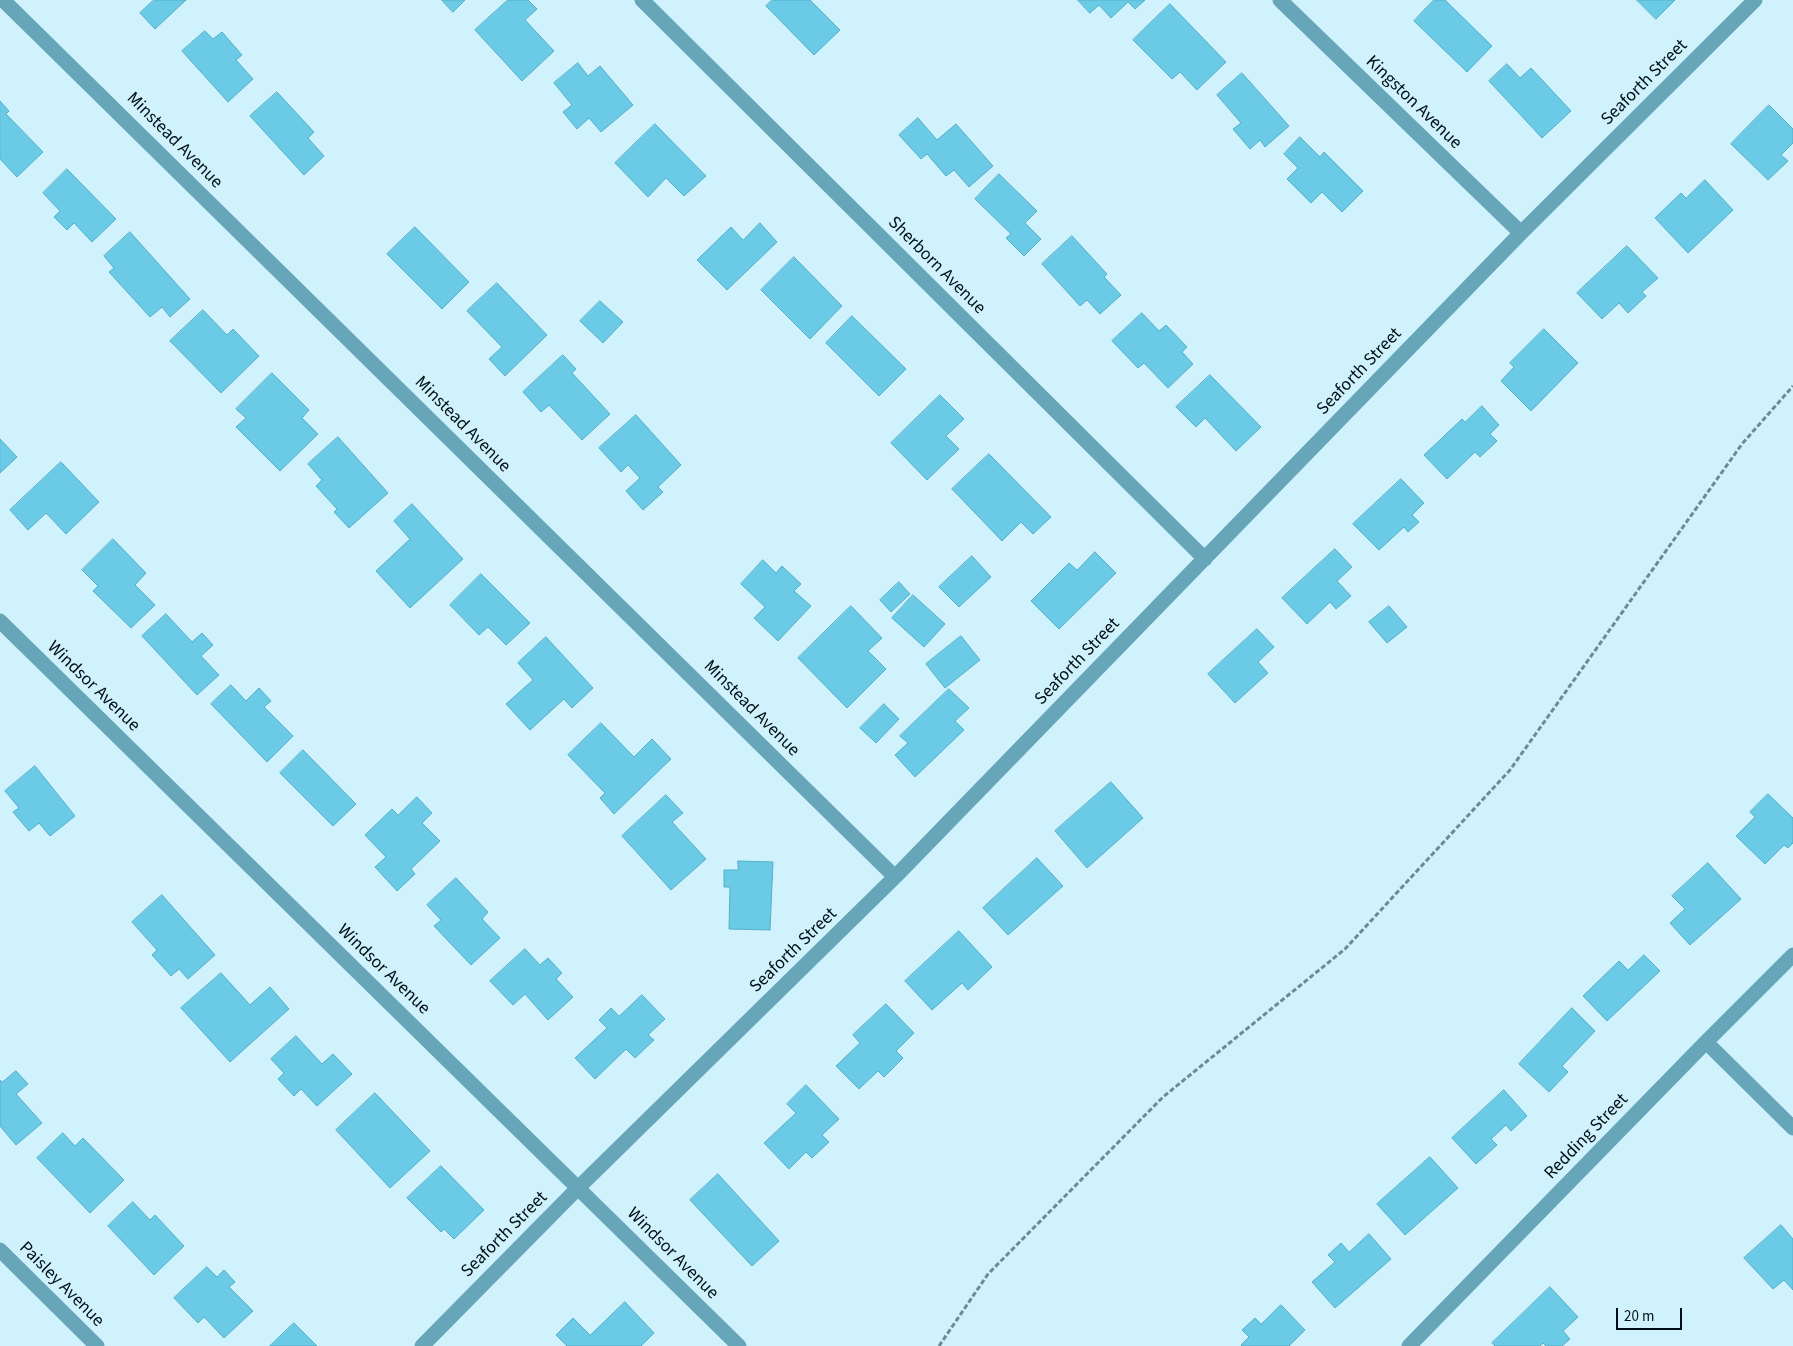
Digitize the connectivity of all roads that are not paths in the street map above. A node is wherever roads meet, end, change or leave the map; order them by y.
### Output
1 (3, 0) edge
2 (642, 0) edge
3 (1280, 0) edge
4 (1755, 0) edge
5 (1521, 233) junction
6 (1205, 559) junction
7 (0, 621) edge
8 (895, 877) junction
9 (1793, 955) edge
10 (1706, 1042) junction
11 (1793, 1128) edge
12 (578, 1188) junction
13 (0, 1250) edge
14 (96, 1346) edge
15 (422, 1346) edge
16 (739, 1346) edge
17 (1409, 1346) edge

1 - 8 street, Minstead Avenue
2 - 6 street, Sherborn Avenue
3 - 5 street, Kingston Avenue
4 - 5 street, Seaforth Street
5 - 6 street, Seaforth Street
6 - 8 street, Seaforth Street
7 - 12 street, Windsor Avenue
8 - 12 street, Seaforth Street
9 - 10 street, Redding Street
10 - 11 street
10 - 17 street, Redding Street
12 - 15 street, Seaforth Street
12 - 16 street, Windsor Avenue
13 - 14 street, Paisley Avenue

